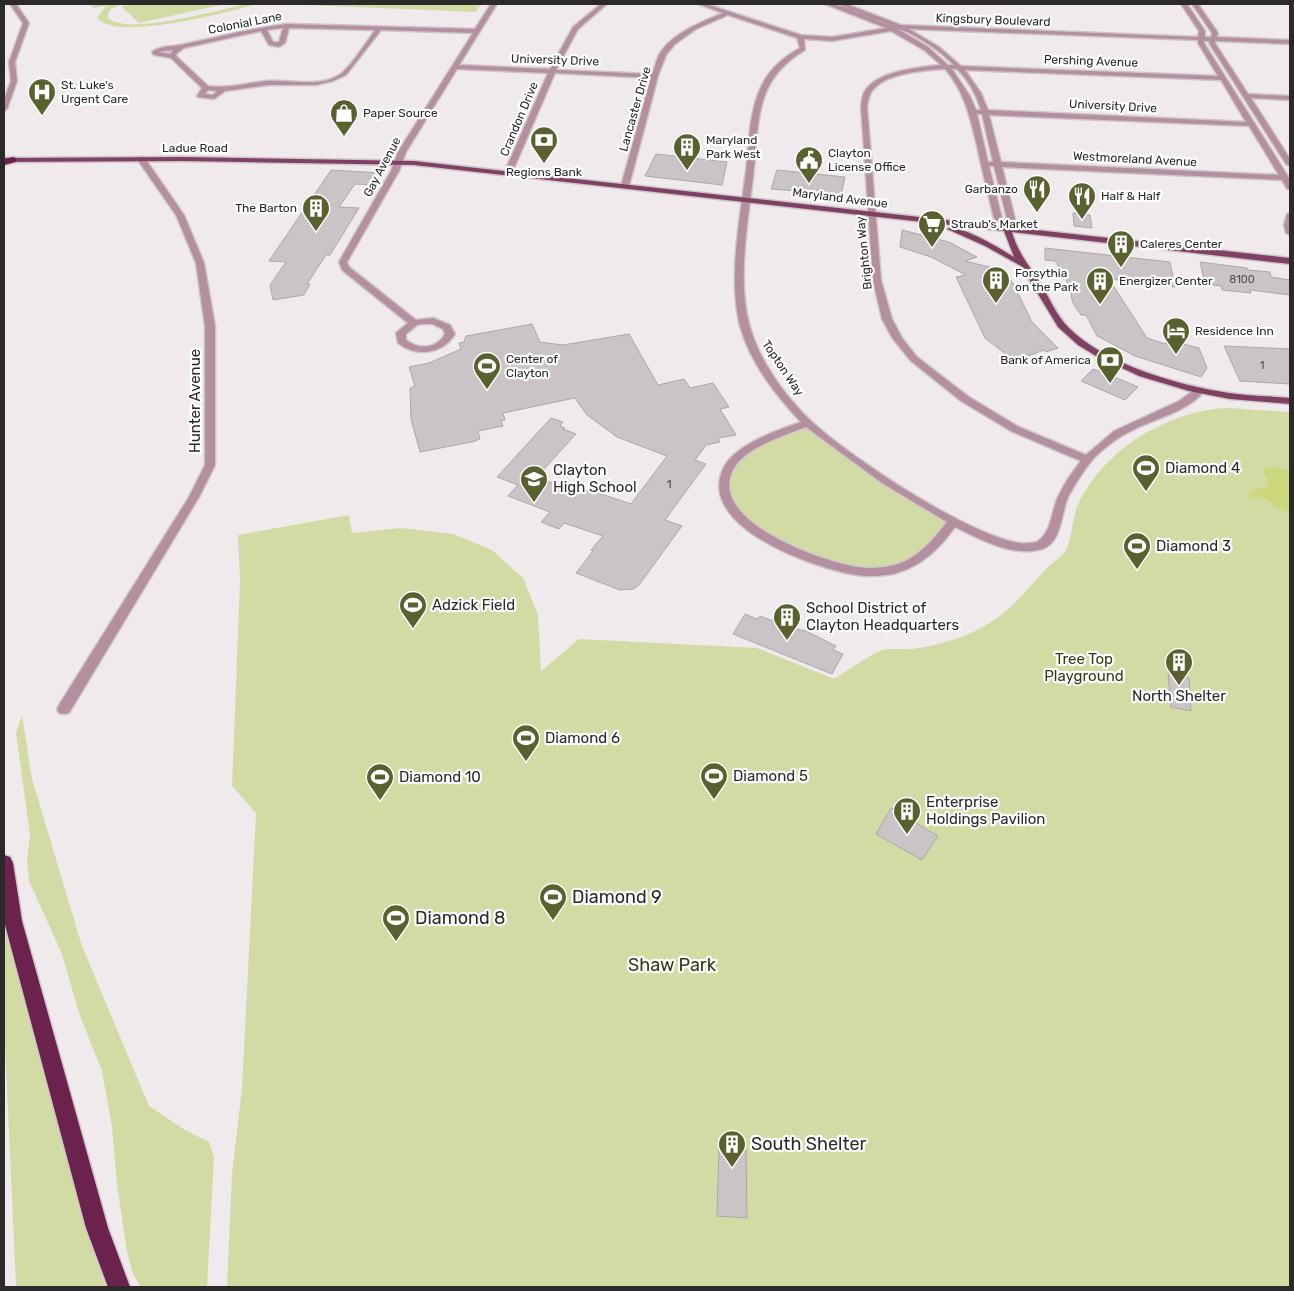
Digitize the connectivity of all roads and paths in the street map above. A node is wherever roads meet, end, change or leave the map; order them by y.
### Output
1 (13, 4) edge
2 (494, 4) edge
3 (604, 4) edge
4 (701, 4) edge
5 (828, 4) edge
6 (841, 4) edge
7 (1184, 4) edge
8 (1189, 4) edge
9 (1195, 4) edge
10 (728, 13) junction
11 (287, 26) junction
12 (902, 28) junction
13 (263, 29) junction
14 (376, 29) junction
15 (892, 29) junction
16 (476, 33) junction
17 (800, 37) junction
18 (832, 39) junction
19 (1202, 39) junction
20 (1212, 39) junction
21 (1290, 42) edge
22 (182, 47) junction
23 (803, 49) junction
24 (172, 56) junction
25 (946, 67) junction
26 (959, 67) junction
27 (454, 68) junction
28 (552, 72) junction
29 (655, 76) junction
30 (1222, 78) junction
31 (1246, 96) junction
32 (1290, 98) edge
33 (4, 109) edge
34 (973, 112) junction
35 (985, 112) junction
36 (1252, 124) junction
37 (141, 159) junction
38 (6, 160) edge
39 (386, 161) joint
40 (398, 162) junction
41 (985, 164) junction
42 (997, 164) junction
43 (1290, 164) edge
44 (508, 173) junction
45 (1285, 178) junction
46 (625, 186) junction
47 (1290, 187) edge
48 (746, 200) junction
49 (872, 214) junction
50 (1290, 216) edge
51 (910, 218) junction
52 (1007, 229) junction
53 (1290, 233) edge
54 (1290, 261) edge
55 (1026, 268) junction
56 (414, 323) junction
57 (1200, 390) junction
58 (1290, 401) edge
59 (808, 423) junction
60 (1086, 459) junction
61 (954, 521) junction
62 (64, 709) dead end
63 (4, 863) edge
64 (120, 1287) edge

1 - 33 street
2 - 16 street, Gay Avenue
3 - 28 street, Crandon Drive
4 - 10 street, Kingsbury Boulevard
5 - 15 street
6 - 12 street
7 - 19 street
8 - 9 street
9 - 20 street
10 - 17 street, Kingsbury Boulevard
10 - 29 street, Lancaster Drive
11 - 13 street, Colonial Lane
11 - 13 street
11 - 14 street, Colonial Lane
12 - 15 street, Kingsbury Boulevard
12 - 19 street, Kingsbury Boulevard
12 - 26 street
13 - 22 street, Colonial Lane
14 - 16 street, Colonial Lane
14 - 24 street, Colonial Lane
15 - 18 street, Kingsbury Boulevard
15 - 25 street
16 - 27 street, Gay Avenue
17 - 18 street, Kingsbury Boulevard
17 - 23 street
18 - 23 street, Topton Way
19 - 20 street, Kingsbury Boulevard
19 - 30 street
20 - 21 street, Kingsbury Boulevard
20 - 31 street
22 - 24 street, Colonial Lane
22 - 24 street, Colonial Lane
23 - 48 street, Topton Way
25 - 26 street, Brighton Way
25 - 34 street
25 - 49 street, Brighton Way
26 - 30 street, Pershing Avenue
26 - 35 street
27 - 28 street, University Drive
27 - 40 street, Gay Avenue
28 - 29 street, University Drive
28 - 44 street, Crandon Drive
29 - 46 street, Lancaster Drive
30 - 36 street
31 - 32 street
31 - 43 street
34 - 35 street, University Drive
34 - 41 street
35 - 36 street, University Drive
35 - 42 street
36 - 45 street
37 - 38 main road, Ladue Road
37 - 39 main road, Ladue Road
37 - 62 street, Hunter Avenue
39 - 40 main road, Maryland Avenue
40 - 44 main road, Maryland Avenue
40 - 56 street, Gay Avenue
41 - 42 street, Westmoreland Avenue
41 - 52 street
42 - 45 street, Westmoreland Avenue
42 - 52 street
44 - 46 main road, Maryland Avenue
45 - 47 street
46 - 48 main road, Maryland Avenue
48 - 49 main road, Maryland Avenue
48 - 59 street, Topton Way
49 - 51 main road, Maryland Avenue
49 - 60 street, Brighton Way
50 - 53 street
51 - 52 main road, Maryland Avenue
51 - 55 main road
52 - 54 main road, Maryland Avenue
52 - 55 main road
55 - 57 main road
56 - 56 street
57 - 58 main road
57 - 60 street
59 - 61 street, Topton Way
59 - 61 street
60 - 61 street, Topton Way
63 - 64 highway

